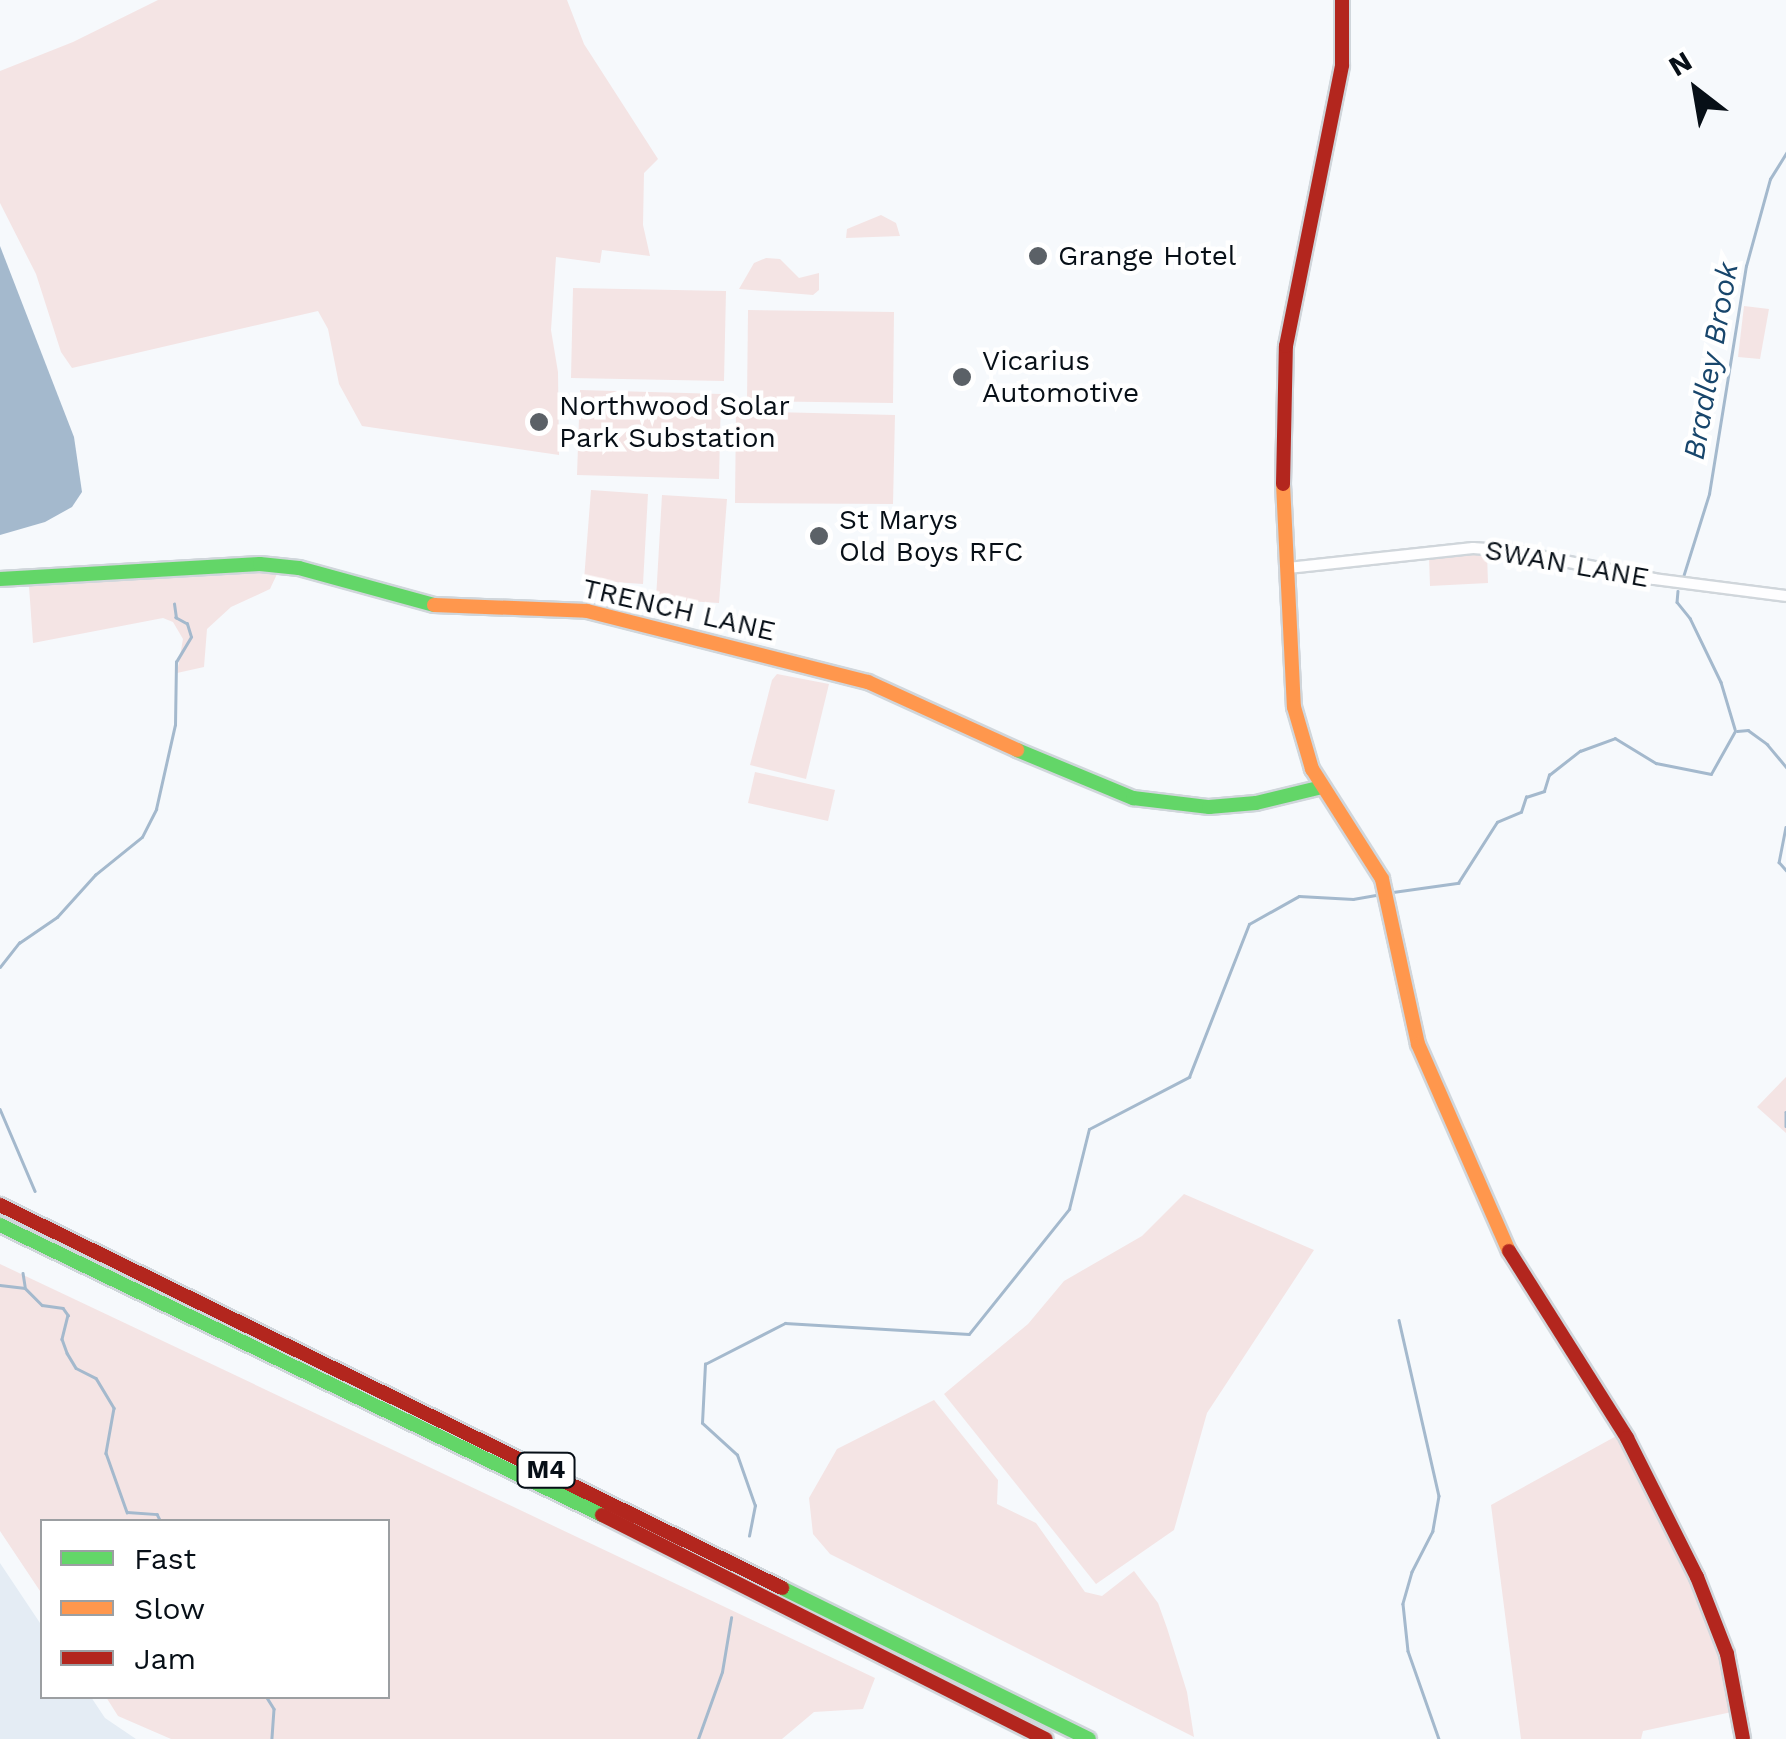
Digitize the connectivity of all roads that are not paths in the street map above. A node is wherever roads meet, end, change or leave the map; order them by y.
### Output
1 (1342, 0) edge
2 (1288, 568) junction
3 (0, 579) edge
4 (1786, 596) edge
5 (1322, 787) junction
6 (0, 1205) edge
7 (0, 1225) edge
8 (1046, 1739) edge
9 (1089, 1739) edge
10 (1743, 1739) edge

1 - 2 main road
2 - 4 street, SWAN LANE
2 - 5 main road
3 - 5 main road, TRENCH LANE
5 - 10 main road
6 - 9 main road, M4
7 - 8 main road, M4

